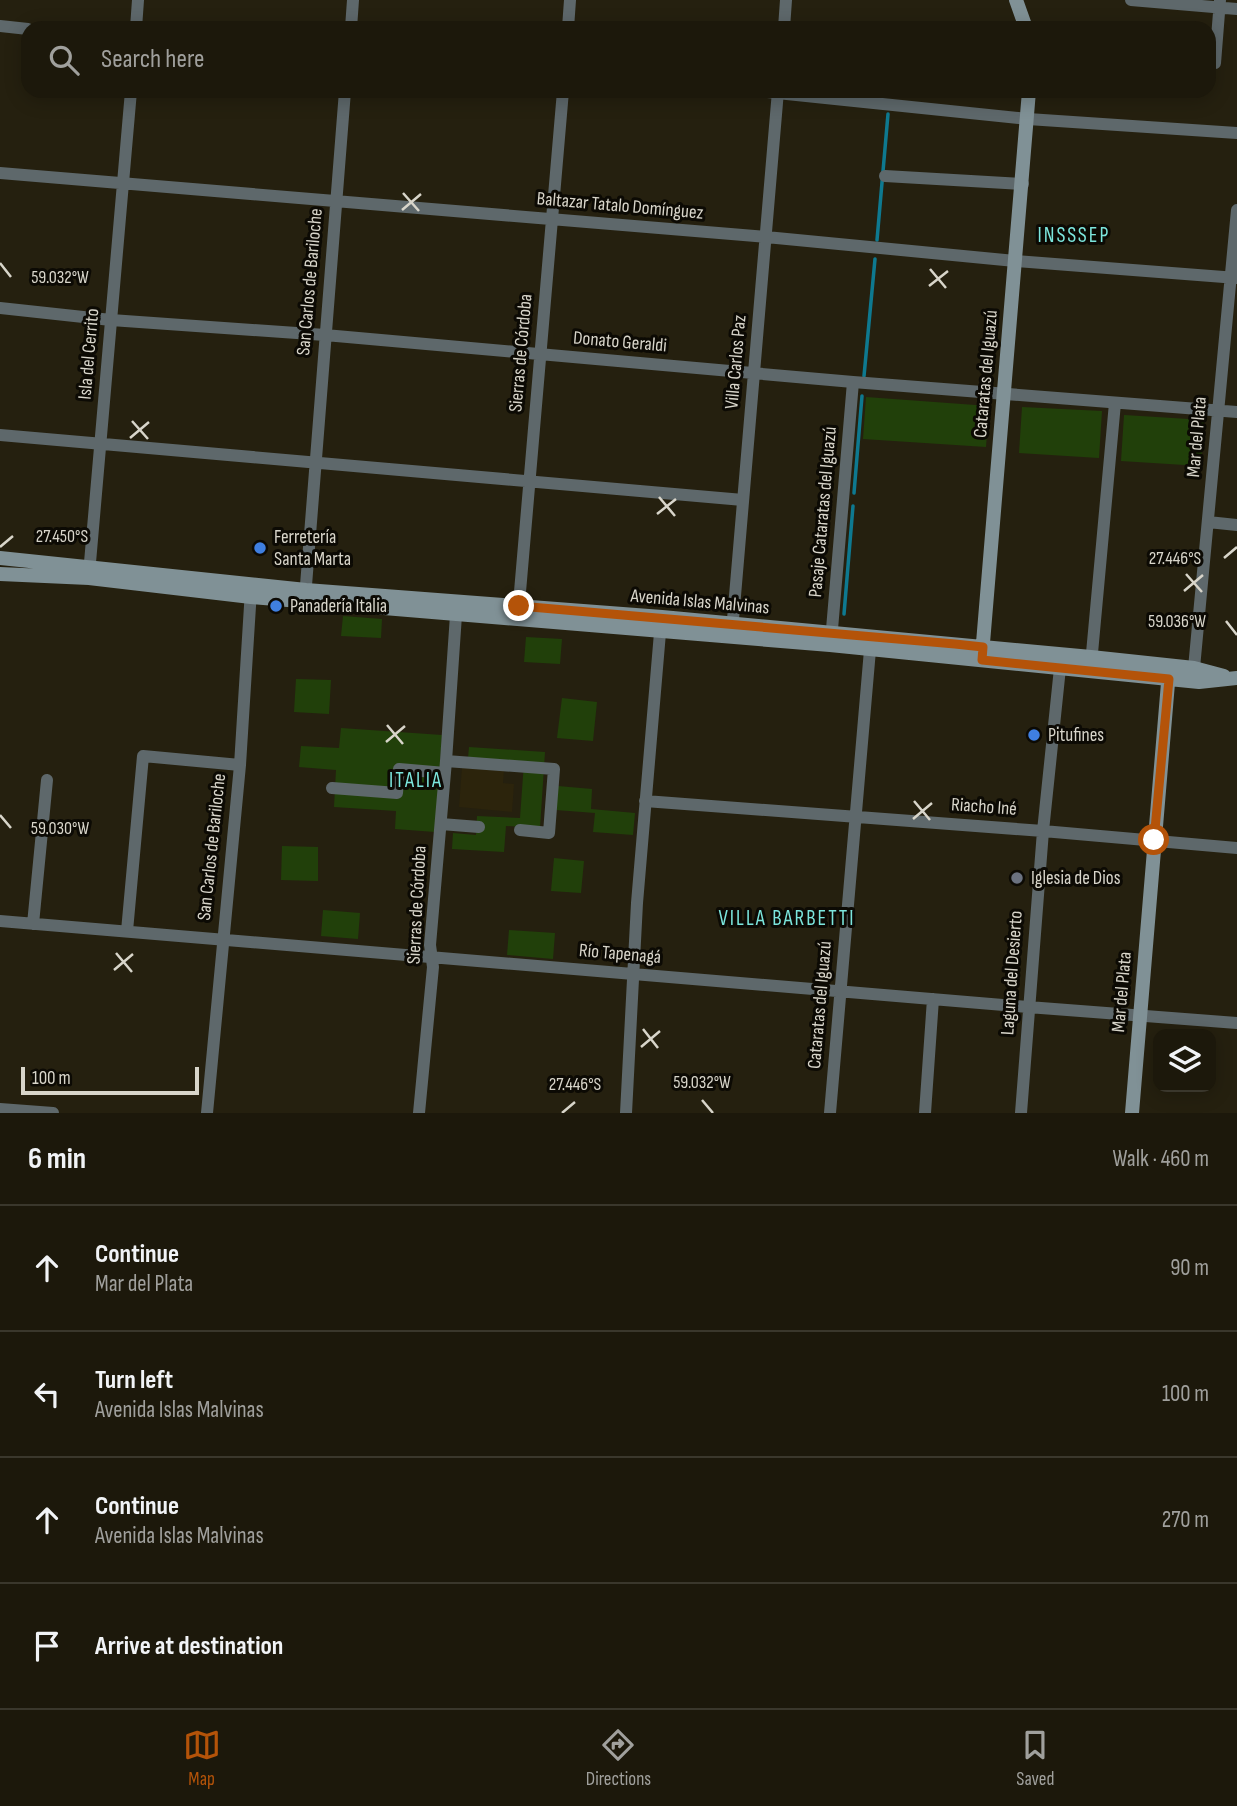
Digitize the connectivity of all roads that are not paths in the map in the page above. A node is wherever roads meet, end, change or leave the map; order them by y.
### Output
1 (138, 0) edge
2 (353, 0) edge
3 (570, 0) edge
4 (786, 0) edge
5 (1016, 0) edge
6 (1131, 0) edge
7 (1220, 4) edge
8 (1237, 9) edge
9 (136, 21) edge
10 (352, 21) edge
11 (568, 21) edge
12 (784, 21) edge
13 (1024, 21) edge
14 (0, 26) edge
15 (21, 28) edge
16 (1216, 34) edge
17 (130, 98) edge
18 (344, 98) edge
19 (562, 98) edge
20 (778, 98) edge
21 (826, 98) edge
22 (1029, 98) edge
23 (1028, 119) junction
24 (1237, 133) edge
25 (0, 173) edge
26 (885, 177) dead end
27 (123, 184) junction
28 (1023, 184) junction
29 (336, 202) junction
30 (1237, 210) edge
31 (552, 220) junction
32 (766, 237) junction
33 (1016, 261) junction
34 (1234, 278) edge
35 (0, 308) edge
36 (111, 320) junction
37 (325, 335) junction
38 (541, 354) junction
39 (754, 372) junction
40 (853, 382) junction
41 (1003, 394) junction
42 (1115, 403) junction
43 (1218, 411) junction
44 (1237, 412) edge
45 (0, 435) edge
46 (101, 444) junction
47 (314, 464) junction
48 (529, 482) junction
49 (743, 500) junction
50 (1208, 522) junction
51 (1237, 525) edge
52 (0, 558) edge
53 (90, 572) junction
54 (0, 574) edge
55 (251, 591) junction
56 (305, 596) junction
57 (518, 613) junction
58 (456, 615) junction
59 (661, 624) junction
60 (732, 631) junction
61 (831, 639) junction
62 (870, 650) junction
63 (983, 654) junction
64 (1091, 664) junction
65 (1060, 668) junction
66 (1194, 668) junction
67 (1169, 672) junction
68 (1233, 677) edge
69 (240, 765) junction
70 (446, 767) junction
71 (47, 780) dead end
72 (332, 788) dead end
73 (645, 801) junction
74 (855, 817) junction
75 (441, 824) junction
76 (479, 827) dead end
77 (520, 831) dead end
78 (1043, 831) junction
79 (1154, 840) junction
80 (1237, 848) edge
81 (0, 921) edge
82 (33, 924) junction
83 (127, 932) junction
84 (222, 940) junction
85 (432, 958) junction
86 (634, 975) junction
87 (841, 990) junction
88 (933, 999) junction
89 (1028, 1007) junction
90 (1139, 1015) junction
91 (1237, 1023) edge
92 (0, 1109) edge
93 (53, 1113) edge
94 (207, 1113) edge
95 (419, 1113) edge
96 (626, 1113) edge
97 (830, 1113) edge
98 (925, 1113) edge
99 (1021, 1113) edge
100 (1132, 1113) edge

1 - 9 street
2 - 10 street
3 - 11 street
4 - 12 street
5 - 13 main road
6 - 7 street
7 - 8 street
7 - 16 street
14 - 15 street
17 - 27 street, Isla del Cerrito
18 - 29 street, San Carlos de Bariloche
19 - 31 street, Sierras de Córdoba
20 - 32 street, Villa Carlos Paz
21 - 23 street
22 - 23 main road, Cataratas del Iguazú
23 - 24 street
23 - 28 main road, Cataratas del Iguazú
25 - 27 street, Baltazar Tatalo Domínguez
26 - 28 street
27 - 29 street, Baltazar Tatalo Domínguez
27 - 36 street, Isla del Cerrito
28 - 33 main road, Cataratas del Iguazú
29 - 31 street, Baltazar Tatalo Domínguez
29 - 37 street, San Carlos de Bariloche
30 - 34 street, Mar del Plata
31 - 32 street, Baltazar Tatalo Domínguez
31 - 38 street, Sierras de Córdoba
32 - 33 street, Baltazar Tatalo Domínguez
32 - 39 street, Villa Carlos Paz
33 - 34 street, Baltazar Tatalo Domínguez
33 - 41 main road, Cataratas del Iguazú
34 - 43 street, Mar del Plata
35 - 36 street, Donato Geraldi
36 - 37 street, Donato Geraldi
36 - 46 street, Isla del Cerrito
37 - 38 street, Donato Geraldi
37 - 47 street, San Carlos de Bariloche
38 - 39 street, Donato Geraldi
38 - 48 street, Sierras de Córdoba
39 - 40 street, Donato Geraldi
39 - 49 street, Villa Carlos Paz
40 - 41 street, Donato Geraldi
40 - 61 street, Pasaje Cataratas del Iguazú
41 - 42 street, Donato Geraldi
41 - 63 main road, Cataratas del Iguazú
42 - 43 street, Donato Geraldi
42 - 64 street
43 - 44 street, Donato Geraldi
43 - 50 street, Mar del Plata
45 - 46 street
46 - 47 street
46 - 53 street, Isla del Cerrito
47 - 48 street
47 - 56 street, San Carlos de Bariloche
48 - 49 street
48 - 57 street, Sierras de Córdoba
49 - 60 street, Villa Carlos Paz
50 - 51 street
50 - 66 street, Mar del Plata
52 - 53 main road, Avenida Islas Malvinas
53 - 54 main road, Avenida Islas Malvinas
53 - 55 main road, Avenida Islas Malvinas
55 - 56 main road, Avenida Islas Malvinas
55 - 69 street, San Carlos de Bariloche
56 - 57 main road, Avenida Islas Malvinas
56 - 58 main road, Avenida Islas Malvinas
57 - 58 main road, Avenida Islas Malvinas
57 - 59 main road, Avenida Islas Malvinas
58 - 70 street, Sierras de Córdoba
59 - 60 main road, Avenida Islas Malvinas
59 - 73 street
60 - 61 main road, Avenida Islas Malvinas
61 - 62 main road, Avenida Islas Malvinas
61 - 63 main road, Avenida Islas Malvinas
62 - 63 main road, Avenida Islas Malvinas
62 - 74 street, Cataratas del Iguazú
63 - 64 main road, Avenida Islas Malvinas
63 - 65 main road, Avenida Islas Malvinas
64 - 65 main road, Avenida Islas Malvinas
64 - 67 main road, Avenida Islas Malvinas
65 - 78 street, Laguna del Desierto
66 - 67 main road, Avenida Islas Malvinas
66 - 68 main road, Avenida Islas Malvinas
67 - 68 main road, Avenida Islas Malvinas
67 - 79 main road, Mar del Plata
69 - 83 street
69 - 84 street, San Carlos de Bariloche
70 - 72 street
70 - 75 street, Sierras de Córdoba
70 - 77 street
71 - 82 street
73 - 74 street, Riacho Iné
73 - 86 street
74 - 78 street, Riacho Iné
74 - 87 street, Cataratas del Iguazú
75 - 76 street
75 - 85 street, Sierras de Córdoba
78 - 79 street, Riacho Iné
78 - 89 street, Laguna del Desierto
79 - 80 street, Riacho Iné
79 - 90 main road, Mar del Plata
81 - 82 street, Río Tapenagá
82 - 83 street, Río Tapenagá
83 - 84 street, Río Tapenagá
84 - 85 street, Río Tapenagá
84 - 94 street, San Carlos de Bariloche
85 - 86 street, Río Tapenagá
85 - 95 street, Sierras de Córdoba
86 - 87 street, Río Tapenagá
86 - 96 street
87 - 88 street, Río Tapenagá
87 - 97 street, Cataratas del Iguazú
88 - 89 street, Río Tapenagá
88 - 98 street
89 - 90 street, Río Tapenagá
89 - 99 street, Laguna del Desierto
90 - 91 street, Río Tapenagá
90 - 100 main road, Mar del Plata
92 - 93 street

